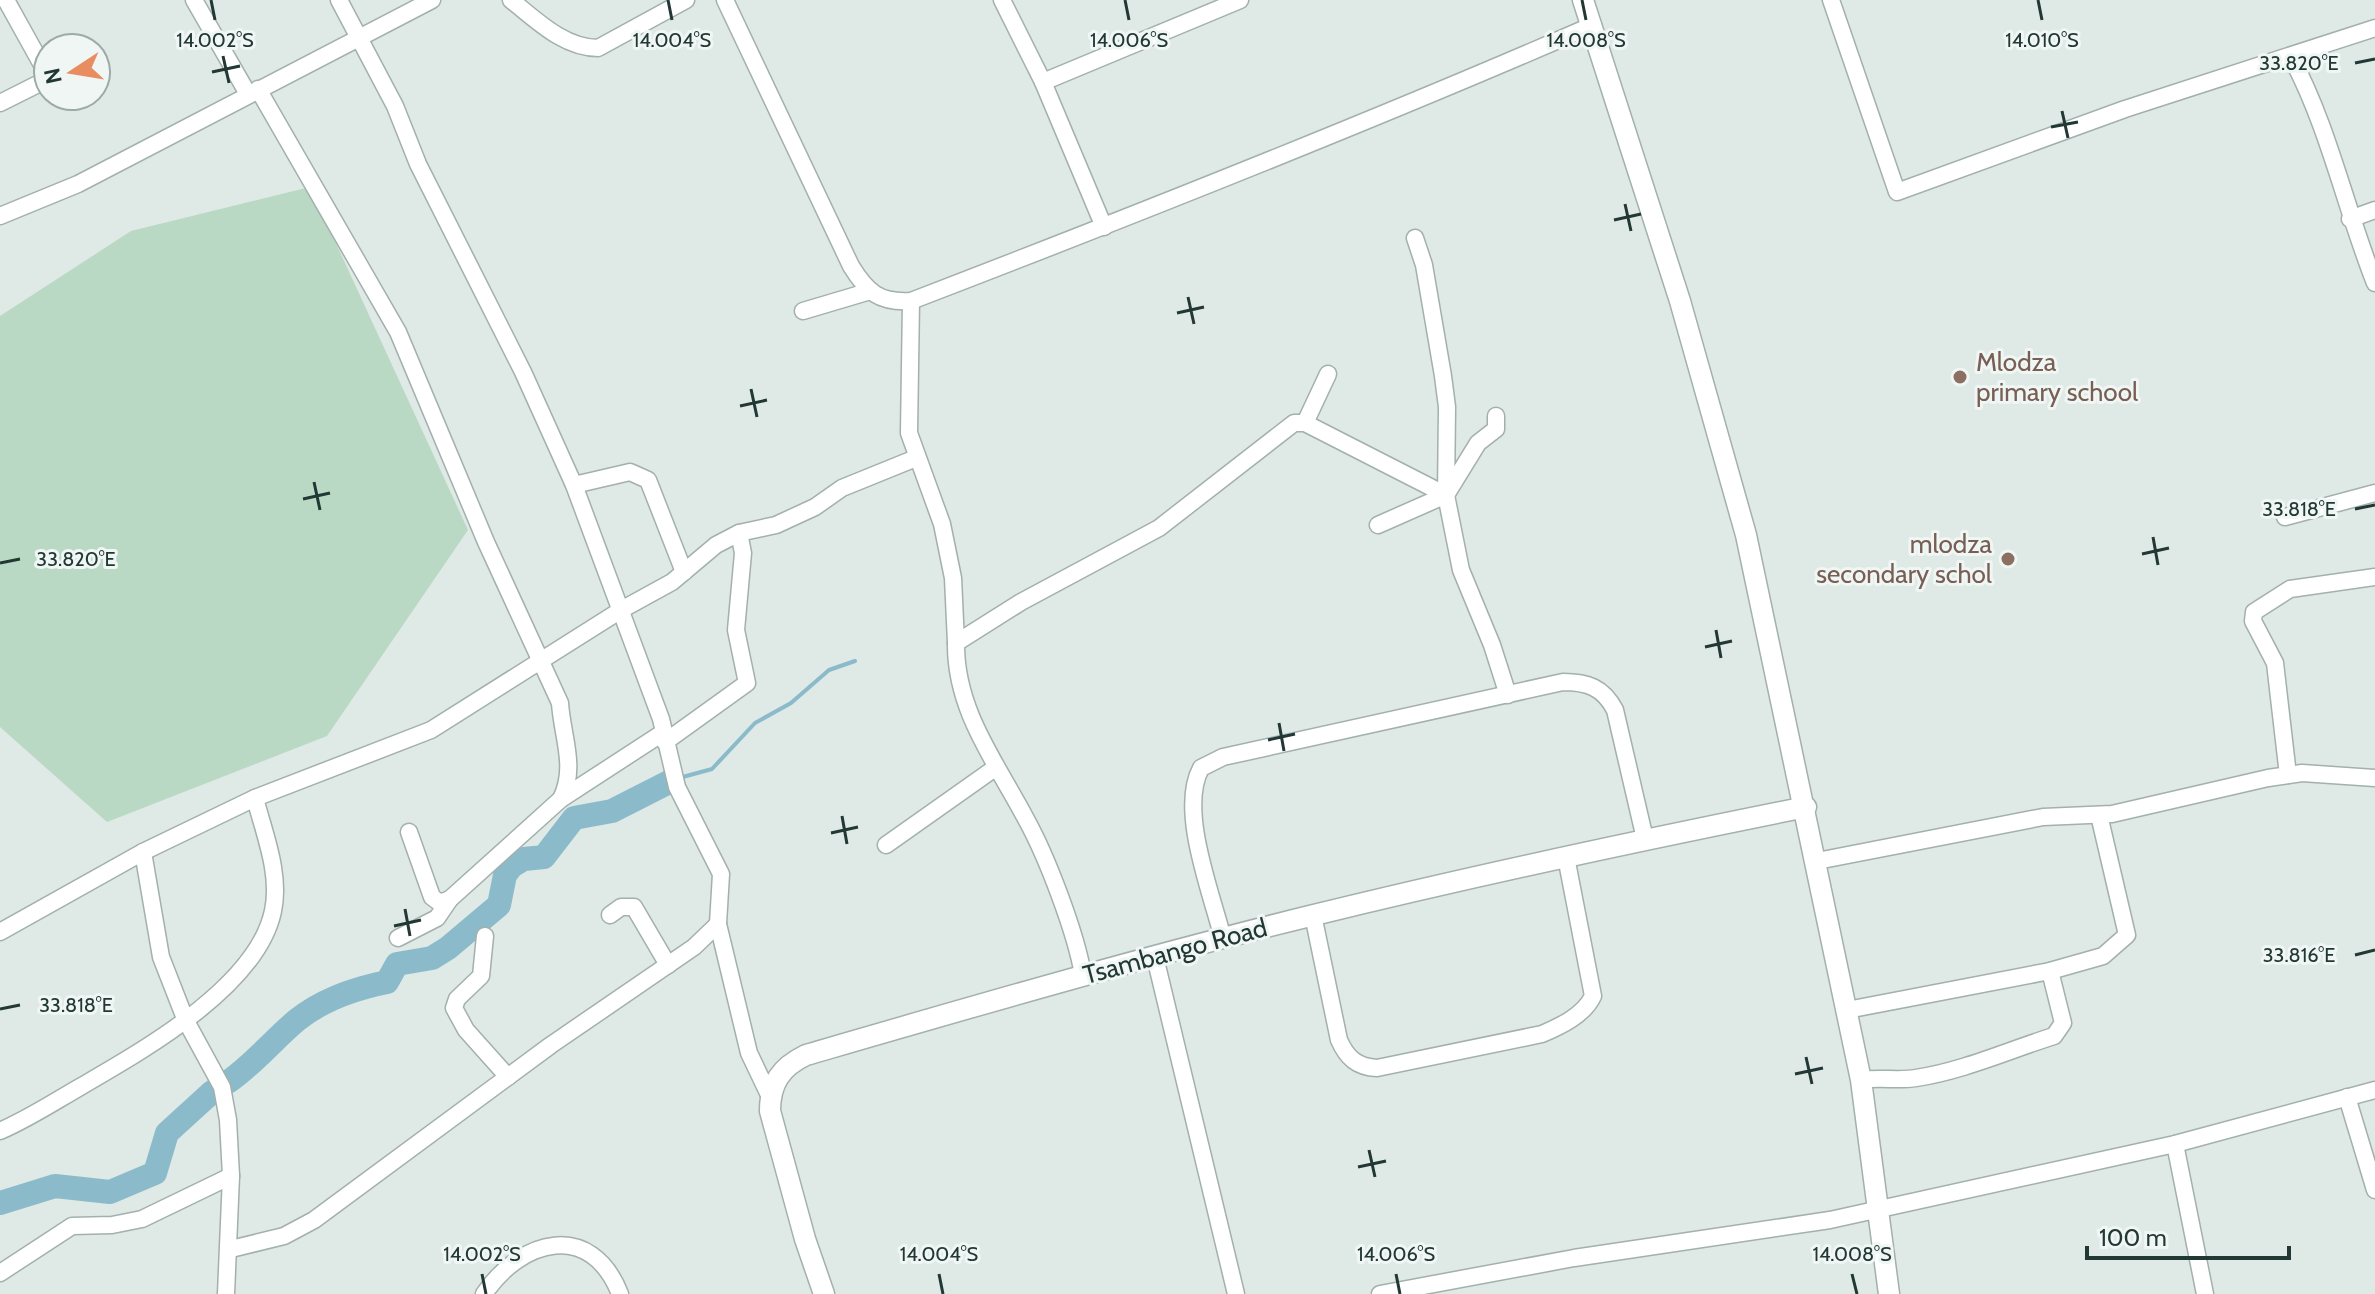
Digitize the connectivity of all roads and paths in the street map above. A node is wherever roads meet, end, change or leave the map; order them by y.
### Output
1 (6, 0) edge
2 (194, 0) edge
3 (339, 0) edge
4 (432, 0) edge
5 (511, 0) edge
6 (686, 0) edge
7 (725, 0) edge
8 (1002, 0) edge
9 (1240, 0) edge
10 (1583, 0) edge
11 (1831, 0) edge
12 (1593, 25) junction
13 (2375, 28) edge
14 (357, 37) junction
15 (2291, 57) junction
16 (1043, 82) junction
17 (253, 92) junction
18 (0, 103) edge
19 (2375, 210) edge
20 (0, 216) edge
21 (2350, 219) junction
22 (1104, 227) junction
23 (1415, 238) dead end
24 (2375, 283) edge
25 (867, 292) junction
26 (911, 301) junction
27 (803, 311) dead end
28 (1328, 374) dead end
29 (1496, 416) dead end
30 (1305, 423) junction
31 (916, 458) junction
32 (574, 485) junction
33 (2375, 493) edge
34 (1446, 495) junction
35 (2285, 517) dead end
36 (1378, 525) dead end
37 (739, 533) junction
38 (684, 572) junction
39 (2375, 577) edge
40 (621, 610) junction
41 (956, 643) junction
42 (542, 663) junction
43 (1508, 695) junction
44 (664, 737) junction
45 (995, 768) junction
46 (2288, 775) junction
47 (2375, 778) edge
48 (255, 798) junction
49 (561, 799) junction
50 (1806, 807) junction
51 (2099, 815) junction
52 (409, 832) dead end
53 (1645, 839) junction
54 (886, 845) dead end
55 (143, 852) junction
56 (1566, 857) junction
57 (1817, 861) junction
58 (450, 899) junction
59 (610, 915) dead end
60 (1313, 915) junction
61 (718, 924) junction
62 (0, 932) edge
63 (485, 936) dead end
64 (398, 938) dead end
65 (1223, 939) junction
66 (1155, 957) junction
67 (668, 965) junction
68 (2050, 971) junction
69 (1083, 975) junction
70 (1847, 1010) junction
71 (186, 1021) junction
72 (508, 1077) junction
73 (1861, 1080) junction
74 (2375, 1090) edge
75 (770, 1097) junction
76 (2347, 1097) junction
77 (0, 1131) edge
78 (2175, 1144) junction
79 (231, 1176) junction
80 (2375, 1190) edge
81 (1879, 1208) junction
82 (231, 1249) junction
83 (0, 1273) edge
84 (226, 1294) edge
85 (484, 1294) edge
86 (620, 1294) edge
87 (824, 1294) edge
88 (1236, 1294) edge
89 (1380, 1294) edge
90 (1889, 1294) edge
91 (2205, 1294) edge

1 - 18 street
2 - 17 street
3 - 14 street
4 - 14 street
5 - 6 street
7 - 25 street
8 - 16 street
9 - 16 street
10 - 12 street
11 - 15 street
12 - 22 street
12 - 50 street
13 - 15 street
14 - 17 street
14 - 32 street
15 - 21 street
16 - 22 street
17 - 20 street
17 - 42 street
19 - 21 street
21 - 24 street
22 - 26 street
23 - 34 street
25 - 26 street
25 - 27 street
26 - 31 street
28 - 30 street
29 - 34 street
30 - 34 street
30 - 41 street
31 - 37 street
31 - 41 street
32 - 38 street
32 - 40 street
33 - 35 street
34 - 36 street
34 - 43 street
37 - 38 street
37 - 44 street
38 - 40 street
39 - 46 street
40 - 42 street
40 - 44 street
41 - 45 street
42 - 48 street
42 - 49 street
43 - 53 street
43 - 65 street
44 - 49 street
44 - 61 street
45 - 54 street
45 - 69 street
46 - 47 street
46 - 51 street
48 - 55 street
48 - 71 street
49 - 58 street
50 - 53 street, Tsambango Road
50 - 57 street
51 - 57 street
51 - 68 street
52 - 58 street
53 - 56 street, Tsambango Road
55 - 62 street
55 - 71 street
56 - 60 street, Tsambango Road
56 - 60 street
57 - 70 street
58 - 64 street
59 - 67 street
60 - 65 street, Tsambango Road
61 - 67 street
61 - 75 street
63 - 72 street
65 - 66 street, Tsambango Road
66 - 69 street, Tsambango Road
66 - 88 street
67 - 72 street
68 - 70 street
68 - 73 street
69 - 75 street, Tsambango Road
70 - 73 street
71 - 77 street
71 - 79 street
72 - 82 street
73 - 81 street
74 - 76 street
75 - 87 street
76 - 78 street
76 - 80 street
78 - 81 street
78 - 91 street
79 - 82 street
79 - 83 street
81 - 89 street
81 - 90 street
82 - 84 street
85 - 86 street

